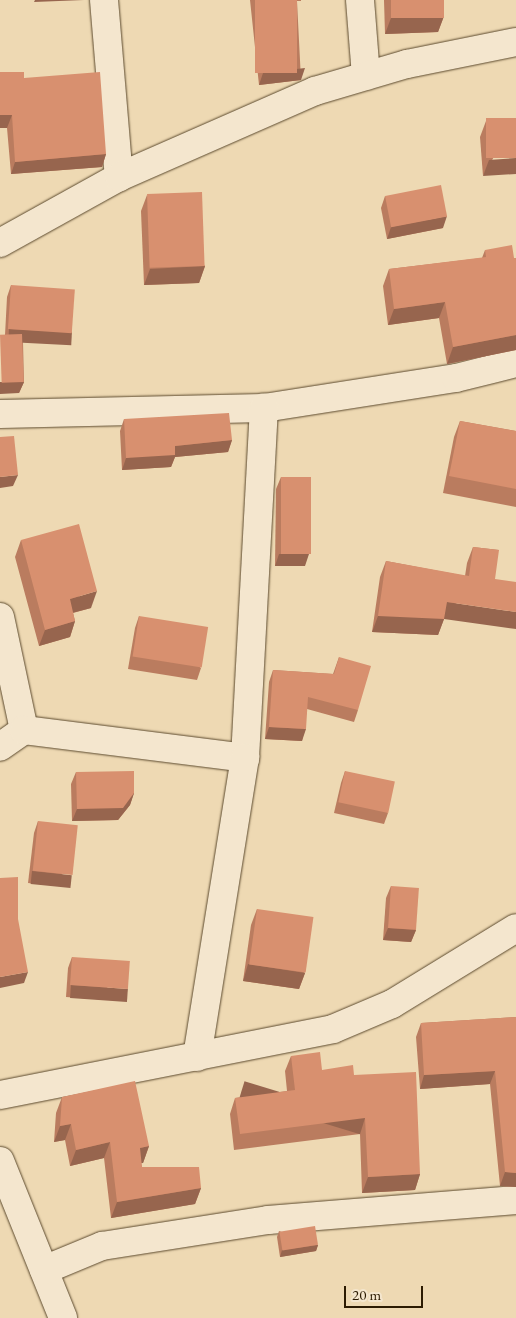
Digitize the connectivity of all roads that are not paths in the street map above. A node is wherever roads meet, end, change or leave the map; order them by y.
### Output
1 (104, 0) edge
2 (360, 0) edge
3 (516, 42) edge
4 (366, 76) junction
5 (119, 177) junction
6 (0, 243) edge
7 (516, 362) edge
8 (264, 408) junction
9 (0, 414) edge
10 (0, 617) edge
11 (24, 730) junction
12 (0, 747) edge
13 (245, 758) junction
14 (516, 928) edge
15 (197, 1057) junction
16 (0, 1095) edge
17 (0, 1161) edge
18 (516, 1200) edge
19 (44, 1270) junction
20 (63, 1318) edge

1 - 5 street
2 - 4 street
3 - 4 street
4 - 5 street
5 - 6 street
7 - 8 street
8 - 9 street
8 - 13 street
10 - 11 street
11 - 12 street
11 - 13 street
13 - 15 street
14 - 15 street
15 - 16 street
17 - 19 street
18 - 19 street
19 - 20 street

